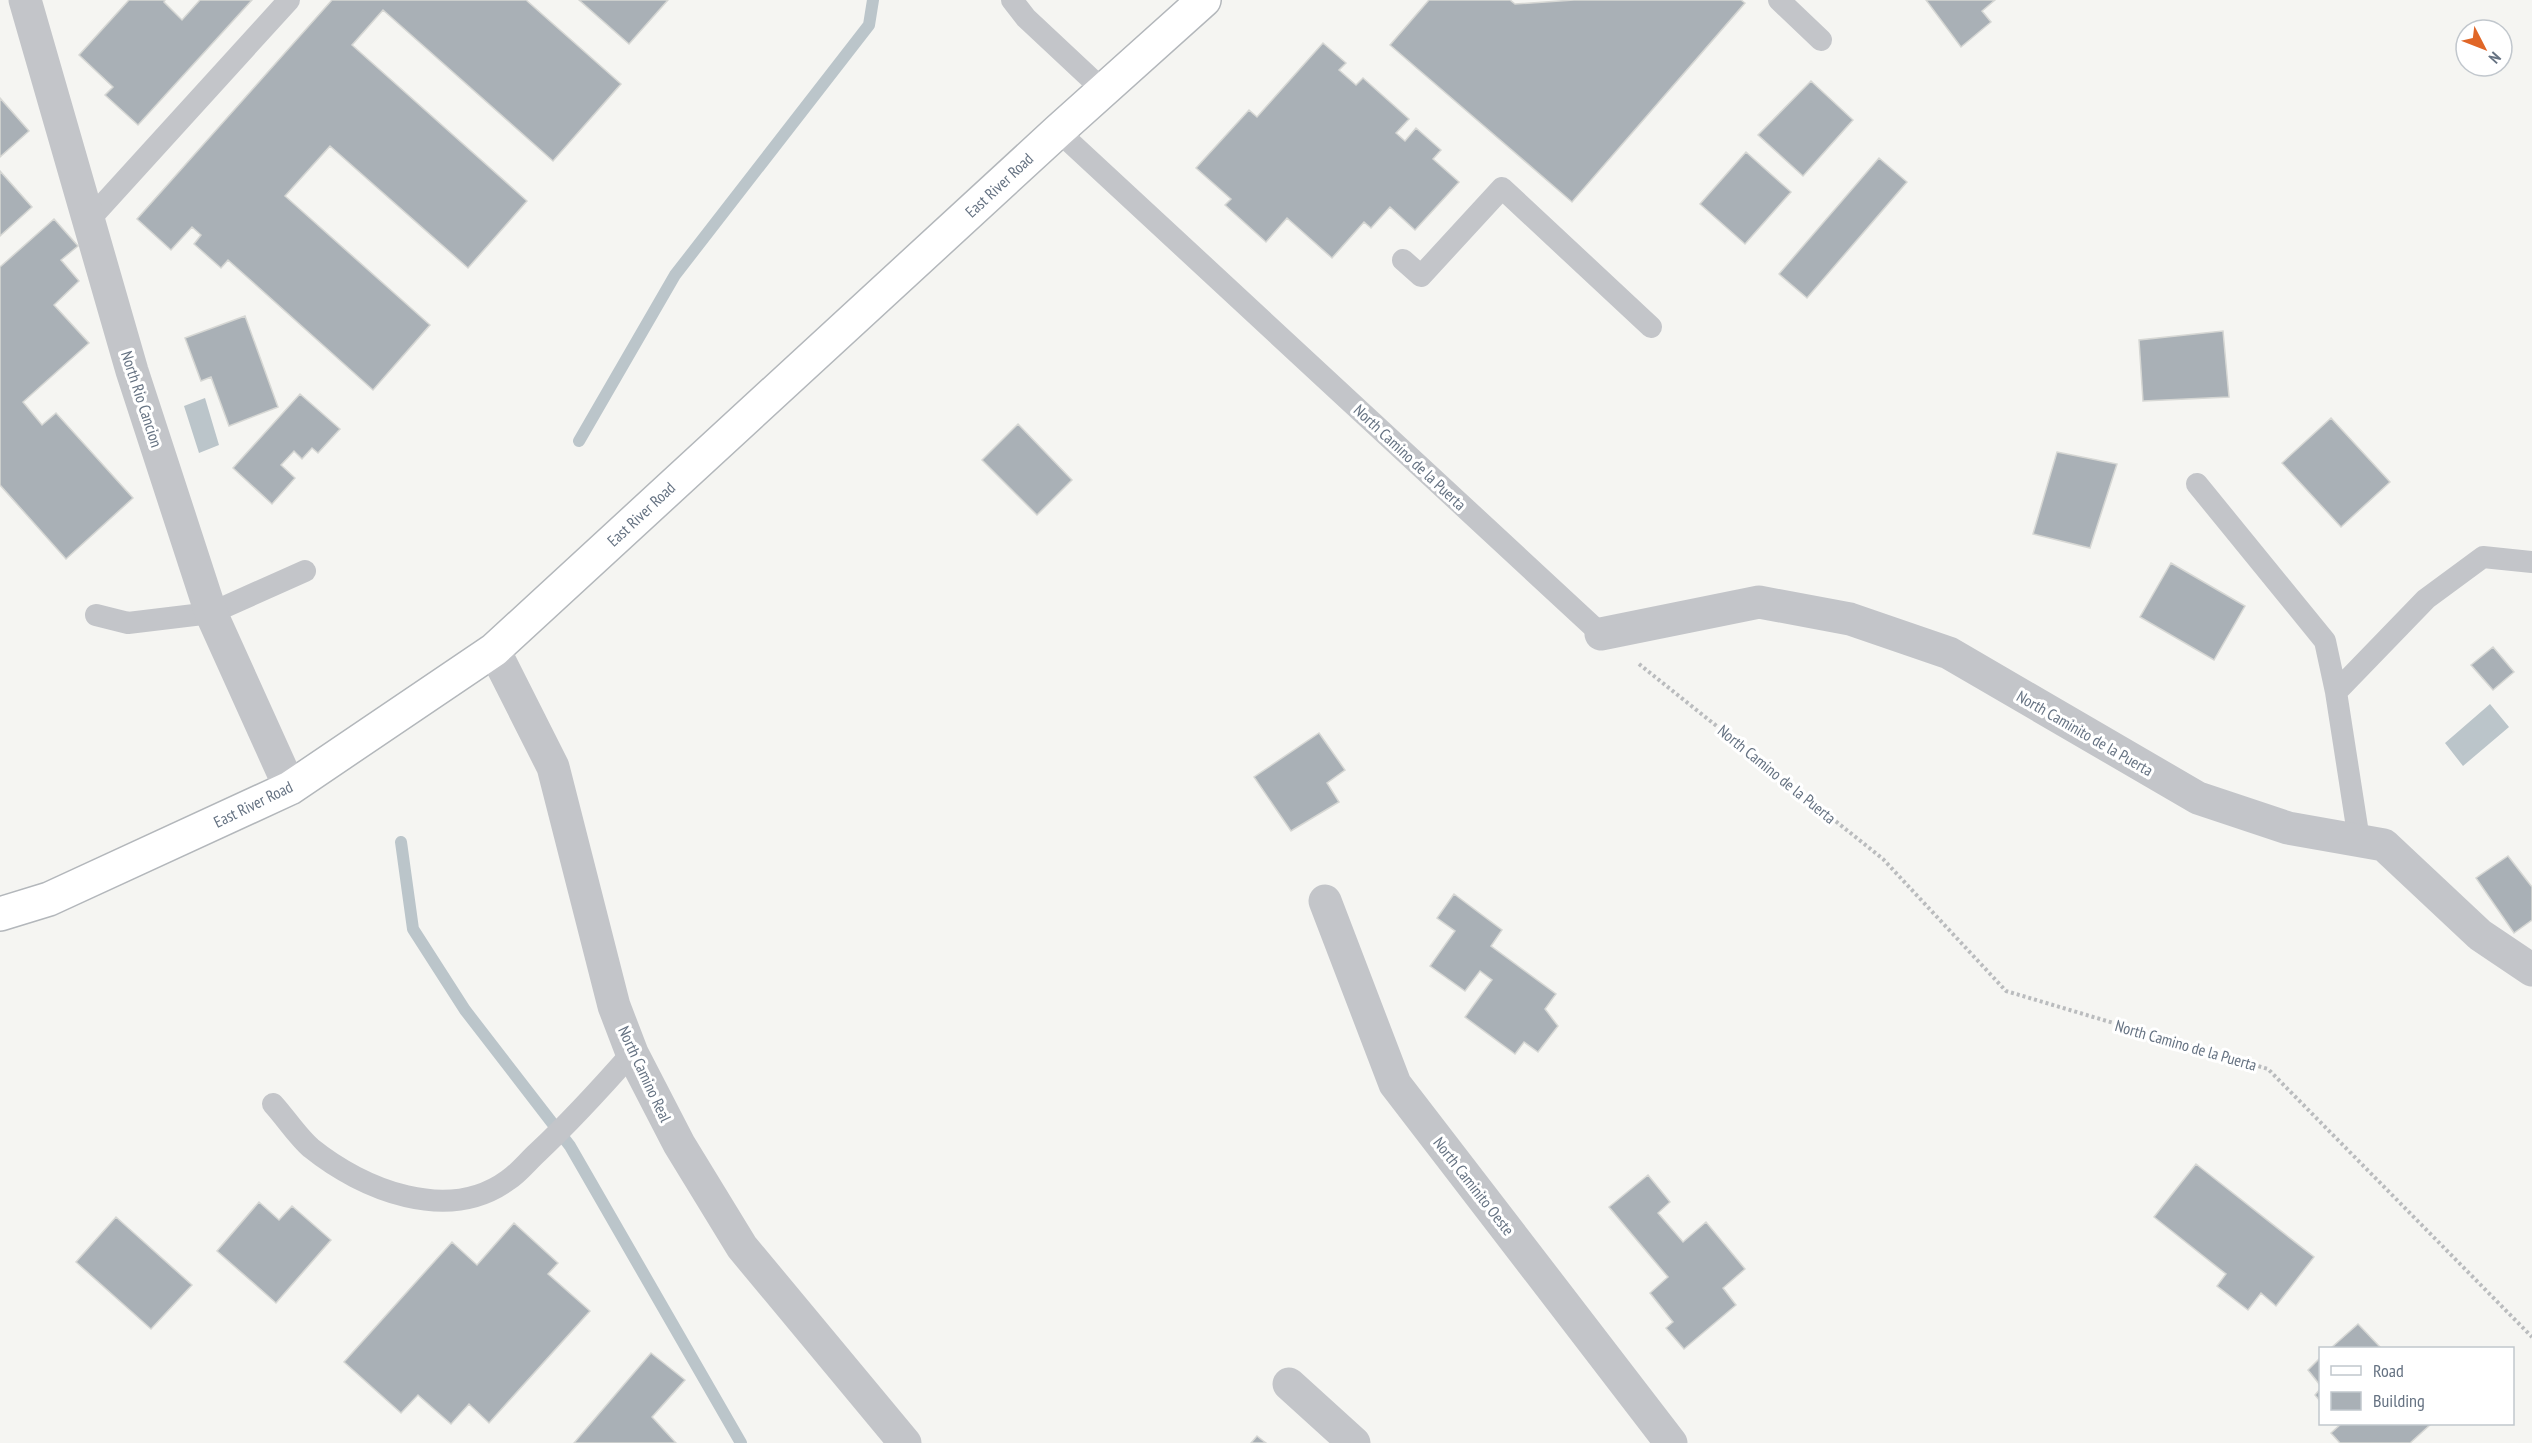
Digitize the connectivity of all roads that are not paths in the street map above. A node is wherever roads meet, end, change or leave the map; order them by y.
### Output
1 (25, 0) edge
2 (289, 0) edge
3 (1012, 0) edge
4 (1204, 0) edge
5 (1779, 0) edge
6 (1821, 40) dead end
7 (1104, 91) junction
8 (1058, 131) junction
9 (88, 221) junction
10 (1403, 260) dead end
11 (1652, 327) dead end
12 (2197, 484) dead end
13 (2532, 562) edge
14 (305, 571) dead end
15 (210, 613) junction
16 (96, 615) dead end
17 (1601, 634) joint
18 (494, 650) junction
19 (2336, 692) junction
20 (290, 788) junction
21 (2360, 840) junction
22 (1325, 901) dead end
23 (0, 914) edge
24 (2532, 970) edge
25 (632, 1053) junction
26 (273, 1104) dead end
27 (1289, 1384) dead end
28 (905, 1443) edge
29 (1354, 1443) edge
30 (1671, 1443) edge

1 - 9 street, North Rio Cancion
2 - 9 lane
3 - 7 lane
4 - 7 main road, East River Road
5 - 6 lane
7 - 8 main road, East River Road
8 - 17 lane, North Camino de la Puerta
8 - 18 main road, East River Road
9 - 15 street, North Rio Cancion
10 - 11 lane
12 - 19 lane
13 - 19 lane
14 - 15 lane
15 - 16 lane
15 - 20 street, North Rio Cancion
17 - 21 street, North Caminito de la Puerta
18 - 20 main road, East River Road
18 - 25 street, North Camino Real
19 - 21 lane
20 - 23 main road, East River Road
21 - 24 street, North Caminito de la Puerta
22 - 30 street, North Caminito Oeste
25 - 26 lane
25 - 28 street, North Camino Real
27 - 29 street

